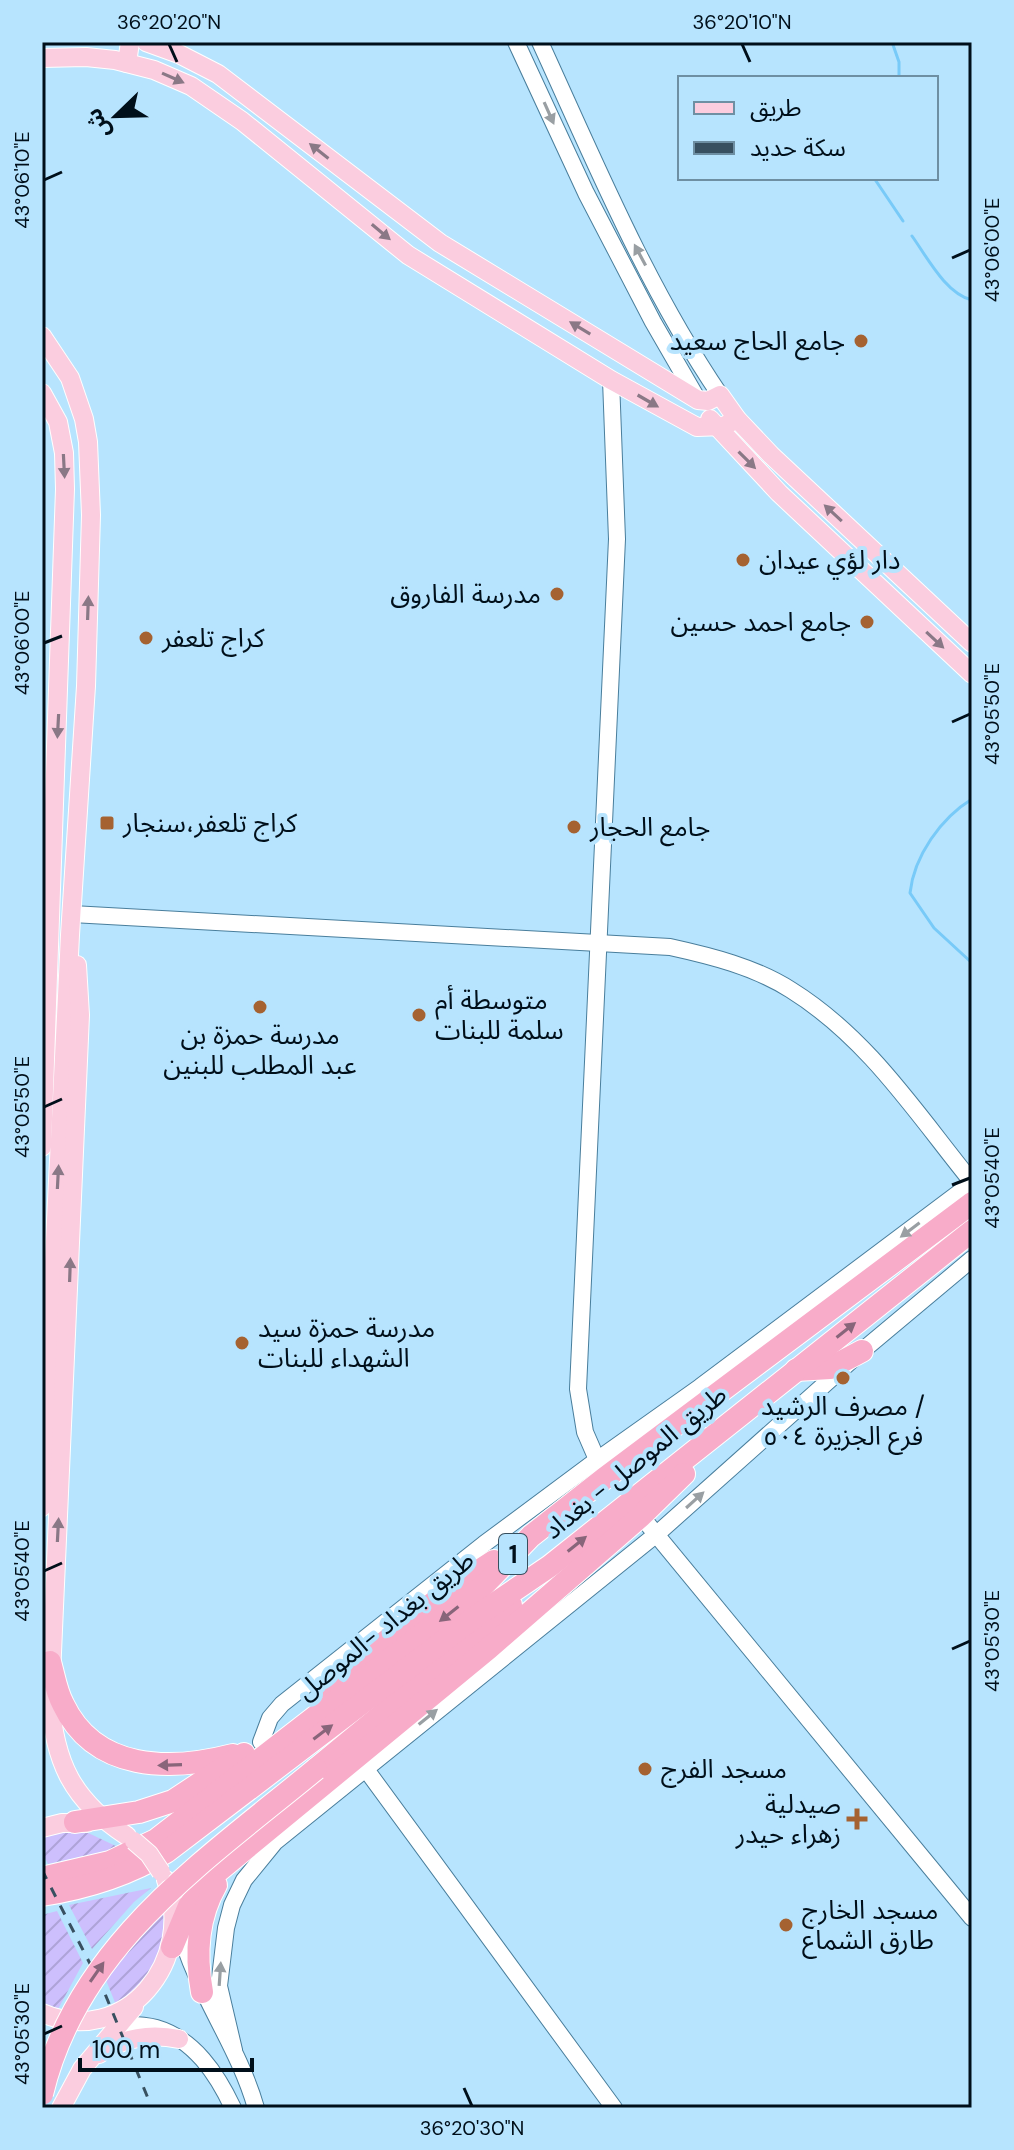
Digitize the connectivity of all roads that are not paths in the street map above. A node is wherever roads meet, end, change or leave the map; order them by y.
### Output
1 (130, 42) edge
2 (146, 42) edge
3 (516, 42) edge
4 (540, 42) edge
5 (42, 58) edge
6 (127, 63) junction
7 (42, 336) edge
8 (611, 380) junction
9 (42, 393) edge
10 (720, 395) junction
11 (698, 400) junction
12 (737, 419) junction
13 (716, 428) junction
14 (972, 643) edge
15 (972, 674) edge
16 (60, 684) junction
17 (86, 686) junction
18 (72, 914) junction
19 (70, 935) junction
20 (46, 941) edge
21 (598, 944) junction
22 (56, 1015) junction
23 (42, 1147) edge
24 (972, 1182) edge
25 (972, 1203) edge
26 (972, 1231) edge
27 (972, 1259) edge
28 (815, 1319) junction
29 (762, 1341) junction
30 (862, 1351) junction
31 (796, 1370) junction
32 (735, 1416) junction
33 (601, 1469) junction
34 (42, 1507) edge
35 (641, 1516) junction
36 (658, 1533) junction
37 (531, 1536) junction
38 (550, 1566) junction
39 (50, 1662) junction
40 (254, 1747) junction
41 (365, 1768) junction
42 (100, 1818) junction
43 (75, 1822) junction
44 (42, 1828) edge
45 (130, 1839) junction
46 (235, 1859) junction
47 (42, 1878) edge
48 (42, 1895) edge
49 (972, 1918) edge
50 (175, 1937) junction
51 (150, 1988) junction
52 (202, 1992) junction
53 (42, 2013) edge
54 (74, 2022) junction
55 (118, 2025) junction
56 (179, 2039) junction
57 (234, 2050) junction
58 (243, 2068) junction
59 (82, 2069) junction
60 (42, 2094) edge
61 (61, 2108) edge
62 (233, 2108) edge
63 (256, 2108) edge
64 (267, 2108) edge
65 (614, 2108) edge

1 - 6 main road
11 -> 2 main road
3 -> 11 main road
10 -> 4 main road
5 - 6 main road
6 -> 8 main road
17 -> 7 main road
8 -> 13 main road
8 - 21 main road
9 -> 16 main road
10 - 11 main road
10 - 12 main road
11 - 13 main road
12 - 13 main road
14 -> 12 main road
13 -> 15 main road
16 - 17 main road
16 -> 20 main road
17 - 18 main road
18 - 19 main road
18 - 21 main road
19 - 22 main road
39 -> 19 main road
20 - 22 main road
21 - 24 main road
21 - 33 main road
22 - 23 main road
34 -> 22 main road
24 -> 29 main road
25 - 28 highway, طريق بغداد -الموصل / 1
31 -> 26 highway, طريق الموصل - بغداد / 1
27 - 30 main road
28 - 29 highway
28 - 33 highway, طريق بغداد -الموصل / 1
29 - 33 main road
30 - 31 highway
36 -> 30 main road
31 - 32 highway, طريق الموصل - بغداد / 1
32 - 35 highway
38 -> 32 highway, طريق الموصل - بغداد / 1
33 - 37 highway, طريق بغداد -الموصل / 1
33 - 40 main road
35 - 36 main road
35 - 46 highway
41 -> 36 main road
36 - 49 main road
37 - 40 highway
37 -> 47 highway, طريق بغداد -الموصل / 1
48 -> 38 highway, طريق الموصل - بغداد / 1
60 -> 38 highway, bridge
40 -> 39 highway
39 - 42 main road
40 - 42 highway
57 -> 41 main road
41 - 65 main road
42 - 43 highway
42 - 45 main road
43 - 44 main road
43 - 45 main road
45 - 50 main road, bridge
46 - 50 highway
46 - 52 highway
50 - 51 main road
50 - 52 main road
51 - 54 main road
51 - 55 main road
52 - 57 main road
53 - 54 main road
54 - 55 main road
55 - 56 main road
55 - 59 main road
56 - 59 main road
56 - 62 main road
57 - 58 main road
58 - 63 main road
58 - 64 main road
59 - 61 main road

